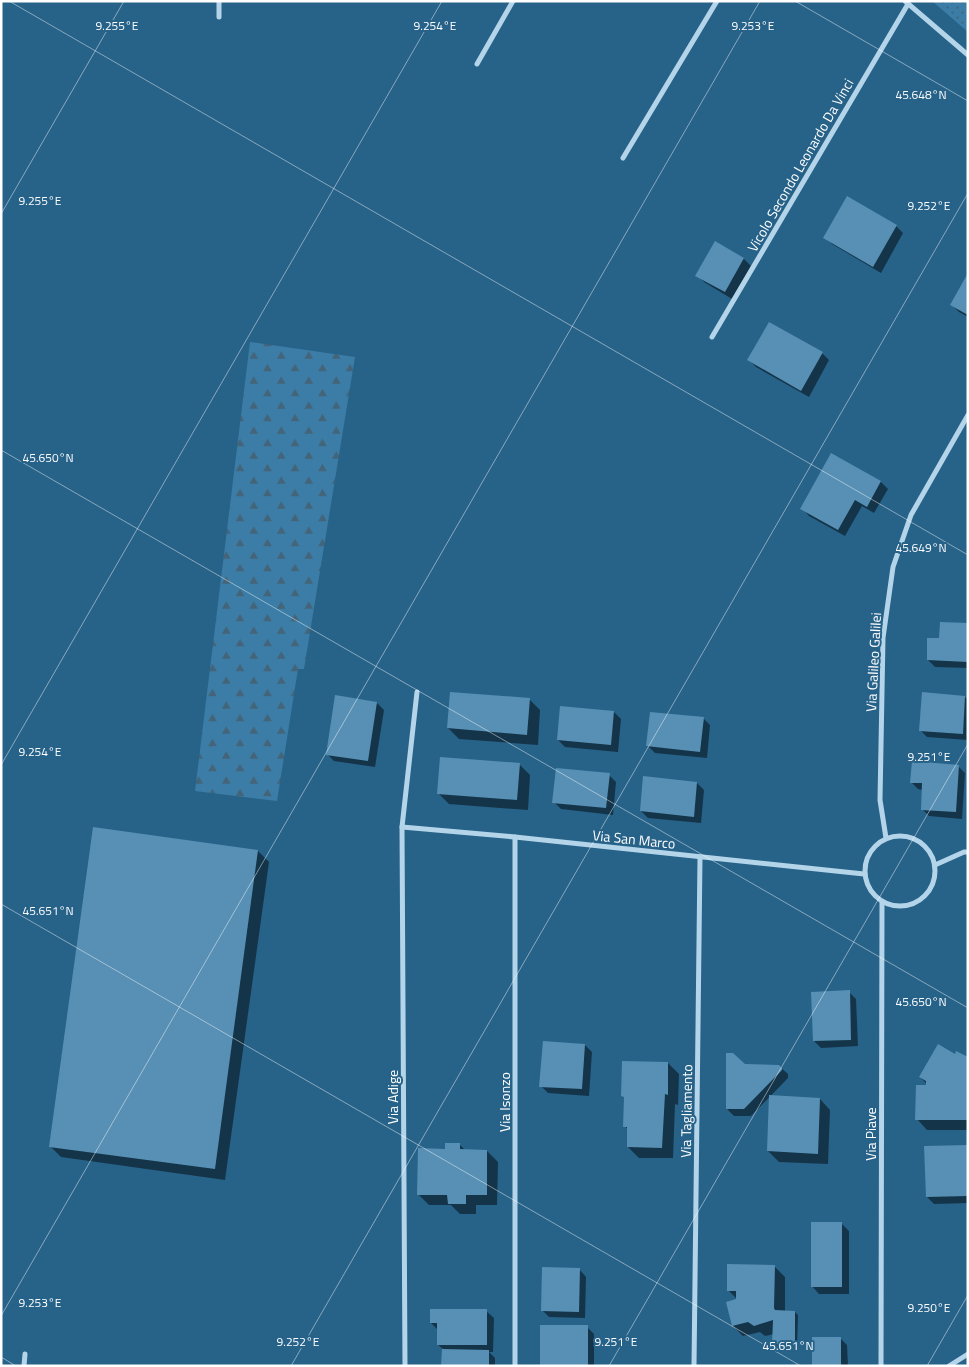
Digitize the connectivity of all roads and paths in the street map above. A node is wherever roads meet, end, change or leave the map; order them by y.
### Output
1 (219, 1) edge
2 (514, 1) edge
3 (717, 1) edge
4 (906, 3) edge
5 (218, 17) dead end
6 (968, 56) edge
7 (477, 64) dead end
8 (623, 158) dead end
9 (712, 337) dead end
10 (968, 415) edge
11 (417, 692) dead end
12 (402, 828) junction
13 (515, 837) junction
14 (886, 838) junction
15 (968, 852) edge
16 (700, 857) junction
17 (935, 865) junction
18 (864, 874) junction
19 (882, 902) junction
20 (25, 1354) dead end
21 (968, 1354) edge
22 (24, 1366) edge
23 (404, 1366) edge
24 (515, 1366) edge
25 (694, 1366) edge
26 (881, 1366) edge
27 (949, 1366) edge

1 - 5 street
2 - 7 street
3 - 8 street
4 - 6 street
4 - 9 street, Vicolo Secondo Leonardo Da Vinci
10 - 14 street, Via Galileo Galilei
11 - 12 street, Via Adige
12 - 13 street, Via San Marco
12 - 23 street, Via Adige
13 - 16 street, Via San Marco
13 - 24 street, Via Isonzo
14 - 17 street
14 - 18 street
15 - 17 street
16 - 18 street, Via San Marco
16 - 25 street, Via Tagliamento
17 - 19 street
18 - 19 street
19 - 26 street, Via Piave
20 - 22 street
21 - 27 street

